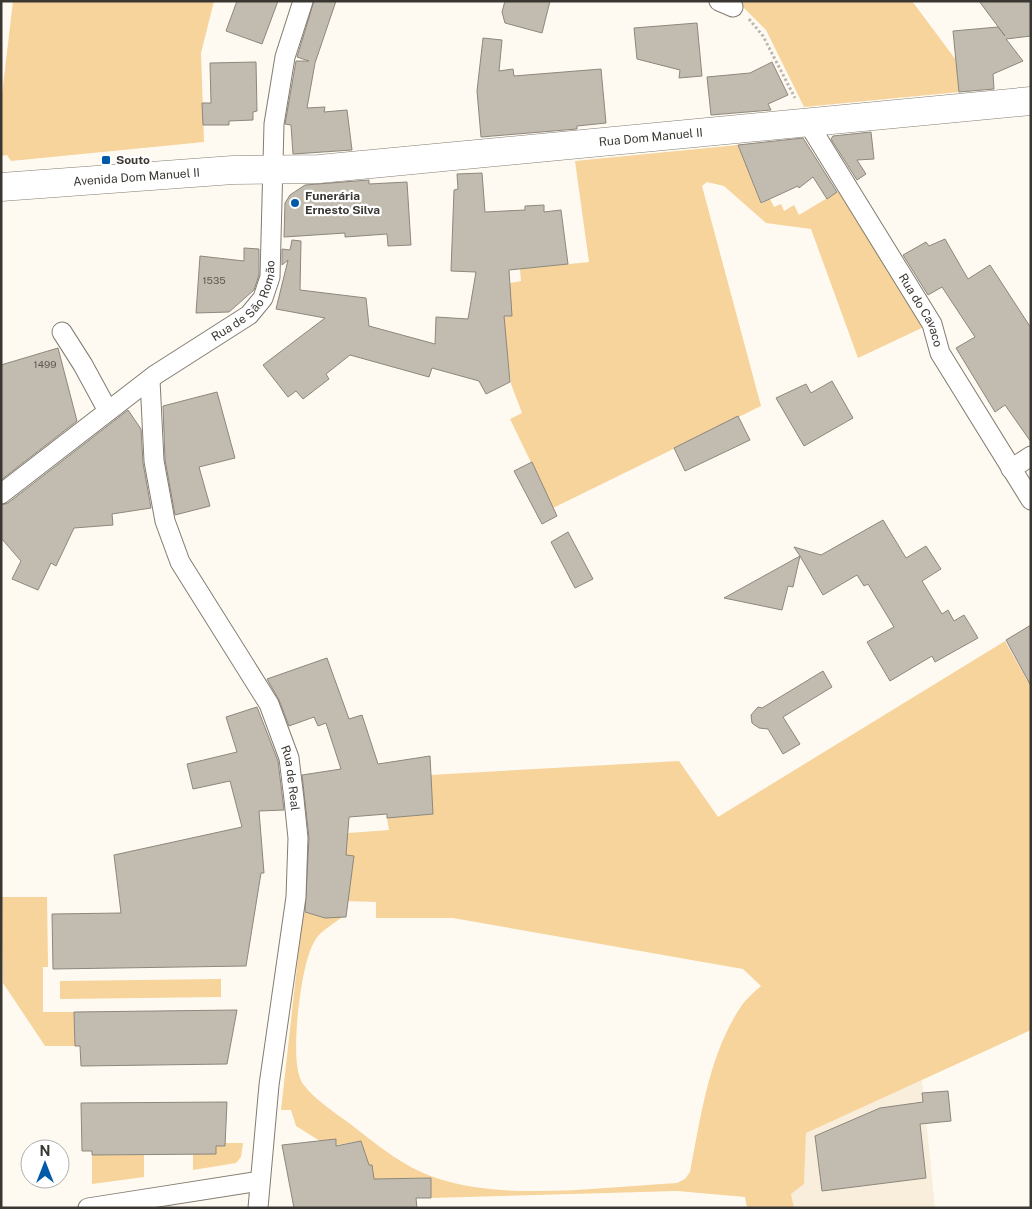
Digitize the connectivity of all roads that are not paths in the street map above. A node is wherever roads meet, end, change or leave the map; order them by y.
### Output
1 (302, 1) edge
2 (1031, 101) edge
3 (808, 122) junction
4 (272, 171) junction
5 (1, 187) edge
6 (62, 332) dead end
7 (150, 380) junction
8 (108, 411) junction
9 (1031, 456) edge
10 (1012, 469) junction
11 (1, 494) edge
12 (1031, 500) edge
13 (260, 1181) junction
14 (88, 1208) edge
15 (258, 1208) edge

1 - 4 street, Rua de São Romão
2 - 3 main road, Rua Dom Manuel II
3 - 4 main road, Rua Dom Manuel II
3 - 10 street, Rua do Cavaco
4 - 5 main road, Avenida Dom Manuel II
4 - 7 street, Rua de São Romão
6 - 8 street
7 - 8 street, Rua de São Romão
7 - 13 street, Rua de Real
8 - 11 street, Rua de São Romão
9 - 10 street
10 - 12 street, Rua do Cavaco
13 - 14 street
13 - 15 street, Rua de Real

